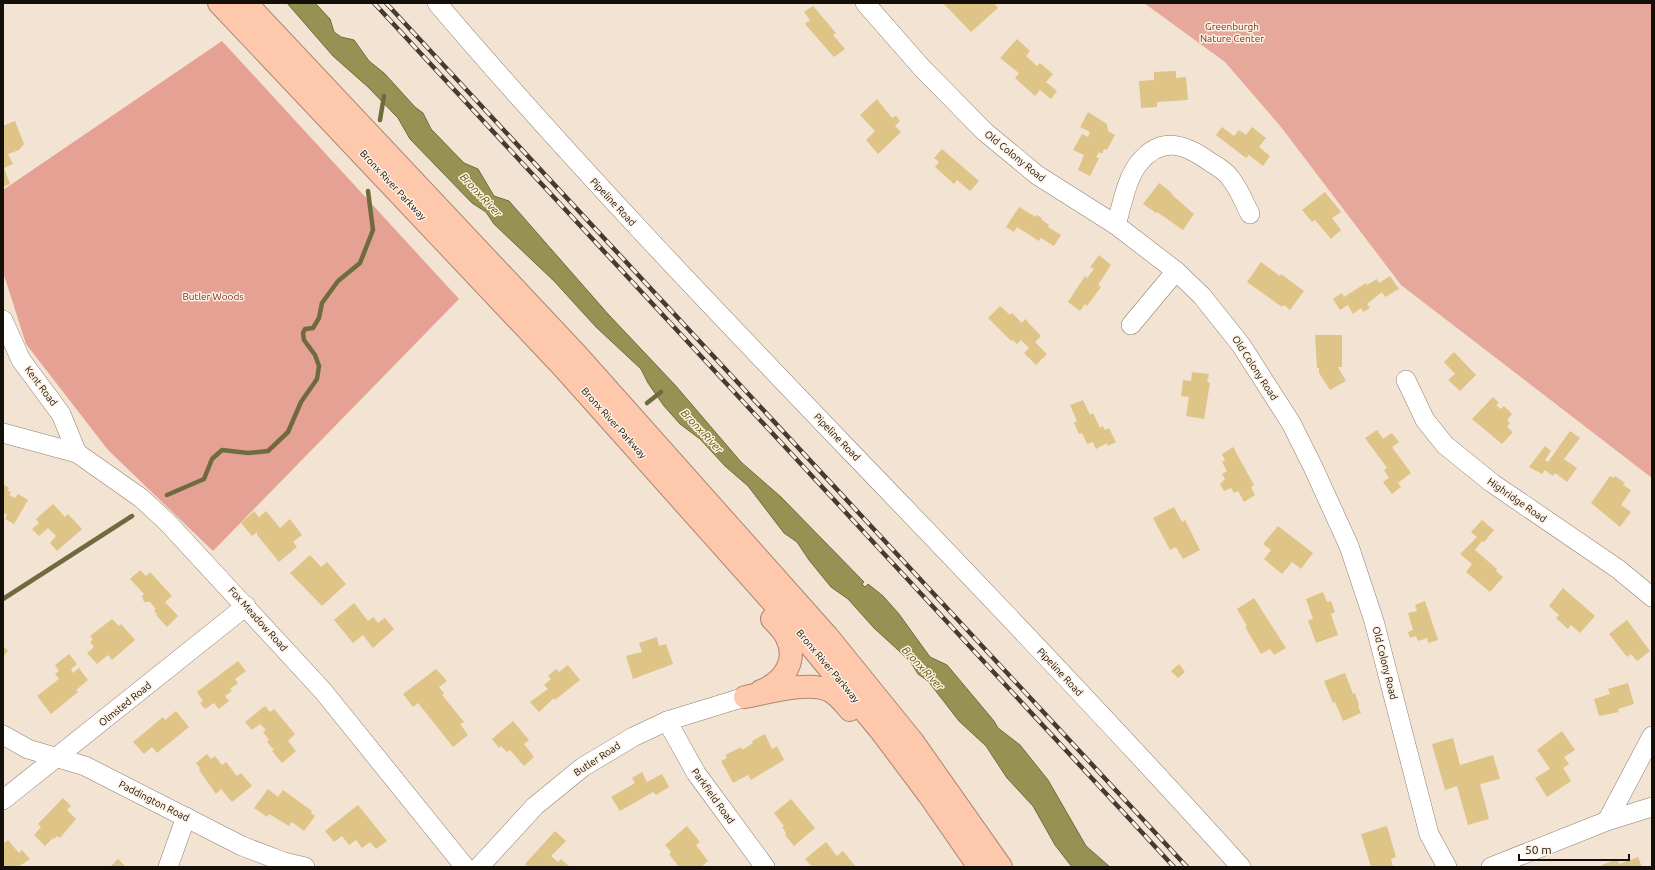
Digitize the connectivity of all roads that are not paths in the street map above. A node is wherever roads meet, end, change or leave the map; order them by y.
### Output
1 (220, 3) edge
2 (246, 3) edge
3 (437, 3) edge
4 (865, 3) edge
5 (1250, 214) dead end
6 (1116, 225) junction
7 (1176, 271) junction
8 (3, 320) edge
9 (1131, 325) dead end
10 (1406, 380) dead end
11 (3, 433) edge
12 (77, 453) junction
13 (709, 530) junction
14 (1652, 597) edge
15 (246, 606) junction
16 (745, 697) junction
17 (667, 722) junction
18 (3, 735) edge
19 (1652, 736) edge
20 (56, 758) junction
21 (3, 800) edge
22 (1652, 807) edge
23 (186, 817) junction
24 (1607, 821) junction
25 (168, 867) edge
26 (305, 867) edge
27 (465, 867) edge
28 (479, 867) edge
29 (765, 867) edge
30 (977, 867) edge
31 (1001, 867) edge
32 (1241, 867) edge
33 (1447, 867) edge
34 (1491, 867) edge

1 - 13 highway, Bronx River Parkway
2 - 31 highway, Bronx River Parkway
3 - 32 street, Pipeline Road
4 - 6 street, Old Colony Road
5 - 6 street
6 - 7 street, Old Colony Road
7 - 9 street
7 - 33 street, Old Colony Road
8 - 12 street, Kent Road
10 - 14 street, Highridge Road
11 - 12 street, Fox Meadow Road
12 - 15 street, Fox Meadow Road
13 - 16 highway
13 - 30 highway, Bronx River Parkway
15 - 20 street, Olmsted Road
15 - 27 street, Fox Meadow Road
16 - 17 street, Butler Road
16 - 30 highway
17 - 28 street, Butler Road
17 - 29 street, Parkfield Road
18 - 20 street, Paddington Road
19 - 24 street
20 - 21 street, Olmsted Road
20 - 23 street, Paddington Road
22 - 24 street
23 - 25 street
23 - 26 street, Paddington Road
24 - 34 street

